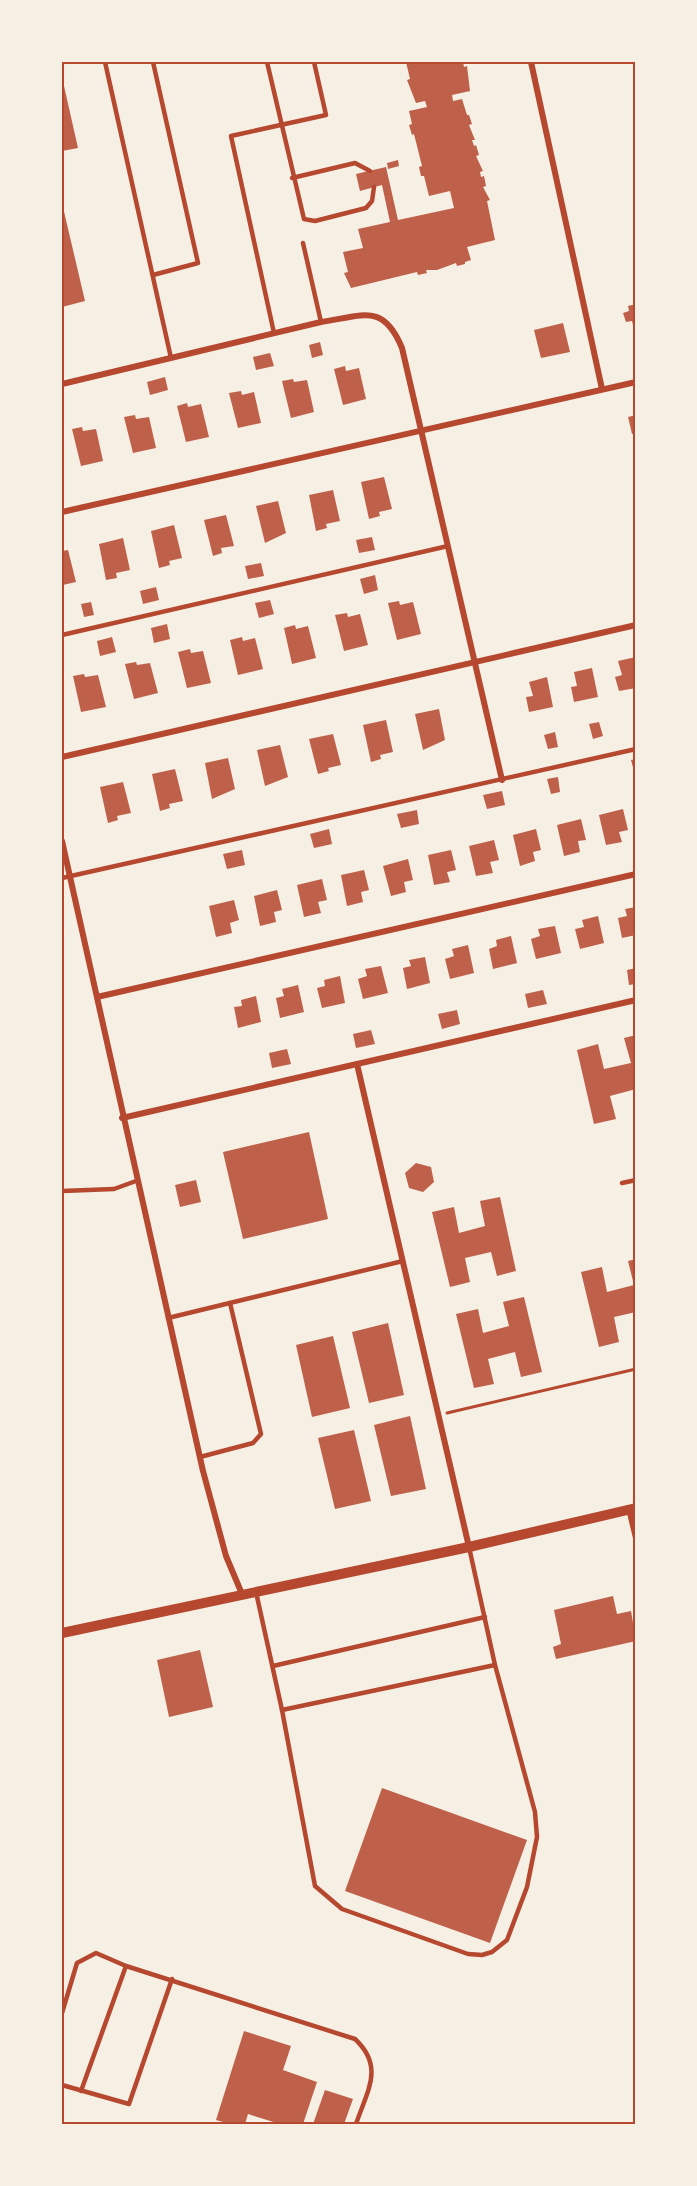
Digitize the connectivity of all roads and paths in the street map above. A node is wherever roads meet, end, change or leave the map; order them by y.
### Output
1 (105, 62) edge
2 (153, 62) edge
3 (267, 62) edge
4 (314, 62) edge
5 (531, 62) edge
6 (281, 126) junction
7 (370, 171) dead end
8 (292, 178) junction
9 (374, 187) dead end
10 (303, 243) dead end
11 (153, 275) junction
12 (321, 322) junction
13 (274, 333) junction
14 (171, 358) junction
15 (636, 382) edge
16 (62, 384) edge
17 (602, 389) junction
18 (420, 429) junction
19 (62, 512) edge
20 (448, 546) junction
21 (636, 625) edge
22 (62, 635) edge
23 (476, 661) junction
24 (636, 749) edge
25 (62, 758) edge
26 (502, 780) junction
27 (62, 841) edge
28 (636, 874) edge
29 (69, 876) junction
30 (62, 878) edge
31 (97, 997) junction
32 (636, 1000) edge
33 (357, 1064) junction
34 (122, 1118) junction
35 (636, 1180) edge
36 (136, 1181) junction
37 (622, 1183) dead end
38 (62, 1191) edge
39 (403, 1261) junction
40 (231, 1303) junction
41 (168, 1318) junction
42 (636, 1369) edge
43 (439, 1414) junction
44 (200, 1457) junction
45 (632, 1509) edge
46 (636, 1538) edge
47 (469, 1547) junction
48 (255, 1591) junction
49 (242, 1594) junction
50 (484, 1617) junction
51 (62, 1633) edge
52 (495, 1665) junction
53 (273, 1666) junction
54 (282, 1710) junction
55 (126, 1966) junction
56 (172, 1979) junction
57 (62, 2013) edge
58 (62, 2085) edge
59 (81, 2091) junction
60 (356, 2124) edge

1 - 11 lane
2 - 11 lane
3 - 6 lane
4 - 6 lane
5 - 17 street
6 - 8 lane
6 - 13 lane
7 - 8 lane
8 - 9 lane
10 - 12 lane
11 - 14 lane
12 - 13 street
12 - 18 street
13 - 14 street
14 - 16 street
15 - 17 street
17 - 18 street
18 - 19 street
18 - 20 street
20 - 22 lane
20 - 23 street
21 - 23 street
23 - 25 street
23 - 26 street
24 - 26 lane
26 - 29 lane
27 - 29 street
28 - 31 street
29 - 30 lane
29 - 31 street
31 - 34 street
32 - 33 street
33 - 34 street
33 - 39 street
34 - 36 street
35 - 37 lane
36 - 38 lane
36 - 41 street
39 - 40 lane
39 - 43 street
40 - 41 lane
40 - 44 lane
41 - 44 street
42 - 43 path
43 - 47 street
44 - 49 street
45 - 46 street
45 - 47 street
47 - 48 street
47 - 50 lane
48 - 49 street
48 - 53 lane
49 - 51 street
50 - 52 lane
50 - 53 lane
52 - 54 lane
52 - 54 lane
53 - 54 lane
55 - 56 lane
55 - 57 lane
55 - 59 lane
56 - 59 lane
56 - 60 lane
58 - 59 lane

